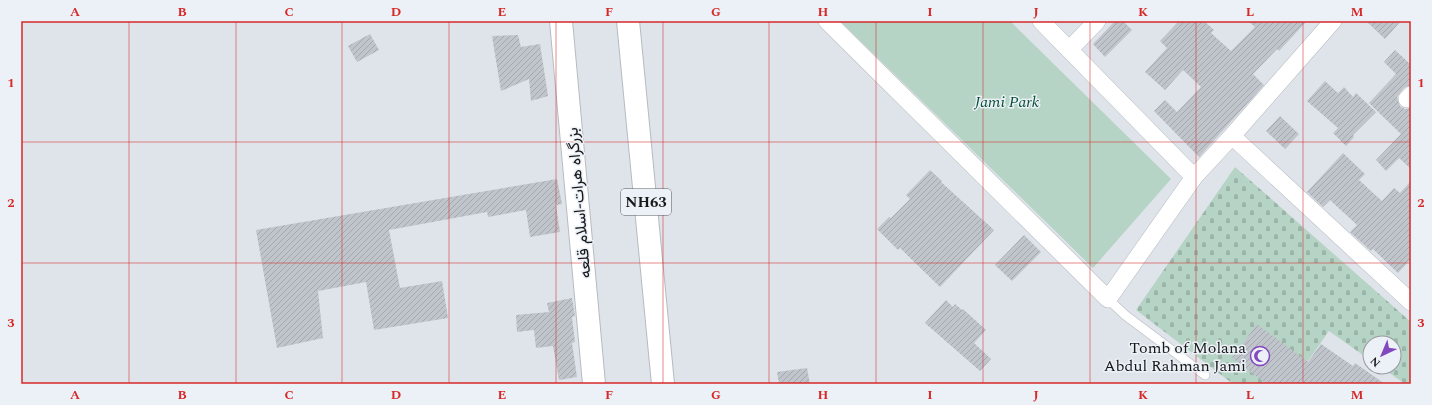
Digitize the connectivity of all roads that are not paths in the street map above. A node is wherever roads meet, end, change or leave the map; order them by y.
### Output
1 (561, 21) edge
2 (628, 21) edge
3 (827, 21) edge
4 (1042, 21) edge
5 (1097, 21) edge
6 (1333, 21) edge
7 (1070, 49) junction
8 (1232, 136) junction
9 (1194, 177) junction
10 (1108, 300) junction
11 (1411, 302) edge
12 (1205, 376) dead end
13 (594, 384) edge
14 (663, 384) edge

1 - 13 highway, بزرگراه هرات-اسلام قلعه
2 - 14 highway, NH63
3 - 10 street
4 - 7 street
5 - 7 street
6 - 8 street
7 - 9 street
8 - 9 street
8 - 11 street
9 - 10 street
10 - 12 lane

